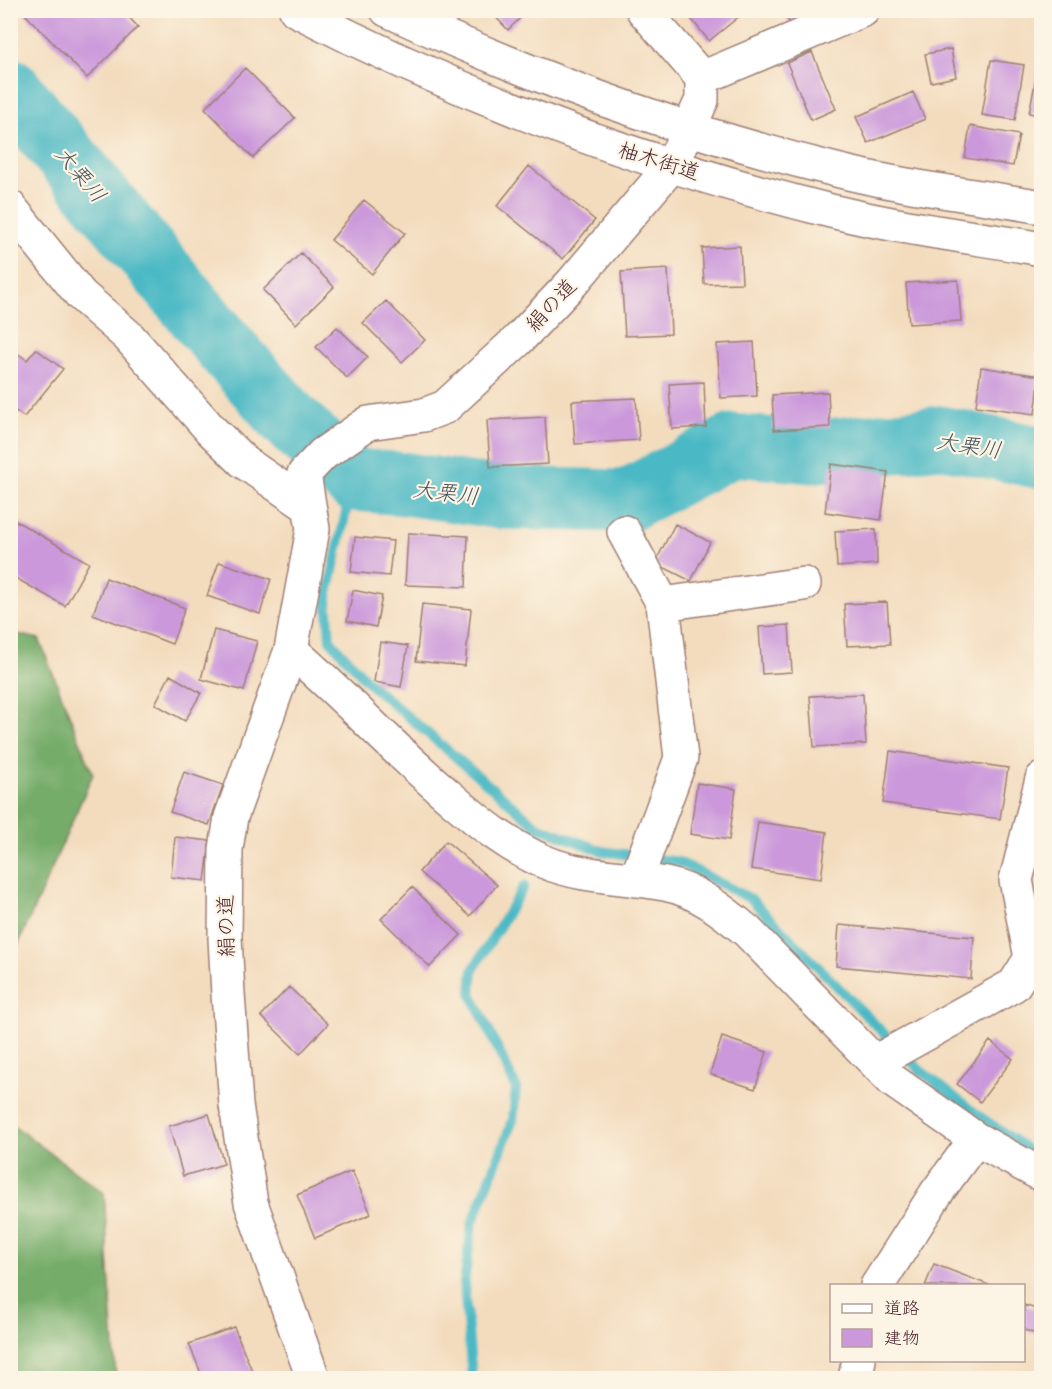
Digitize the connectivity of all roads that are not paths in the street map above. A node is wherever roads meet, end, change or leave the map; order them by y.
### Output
1 (296, 10) edge
2 (387, 10) edge
3 (643, 10) edge
4 (863, 10) edge
5 (702, 78) junction
6 (690, 129) junction
7 (672, 165) junction
8 (10, 207) edge
9 (1041, 207) edge
10 (1041, 249) edge
11 (309, 507) junction
12 (624, 532) dead end
13 (804, 584) dead end
14 (663, 604) junction
15 (291, 650) junction
16 (1041, 779) edge
17 (636, 878) junction
18 (877, 1061) junction
19 (976, 1139) junction
20 (1041, 1175) edge
21 (878, 1284) edge
22 (858, 1362) edge
23 (313, 1378) edge
24 (855, 1378) edge

1 - 7 street, 柚木街道
2 - 6 street, 柚木街道
3 - 5 street
4 - 5 street
5 - 6 street, 絹の道
6 - 7 street, 絹の道
6 - 9 street, 柚木街道
7 - 10 street, 柚木街道
7 - 11 street, 絹の道
8 - 11 street
11 - 15 street, 絹の道
12 - 14 street
13 - 14 street
14 - 17 street
15 - 17 street
15 - 23 street, 絹の道
16 - 18 street
17 - 18 street
18 - 19 street
19 - 20 street
19 - 21 street
22 - 24 street

